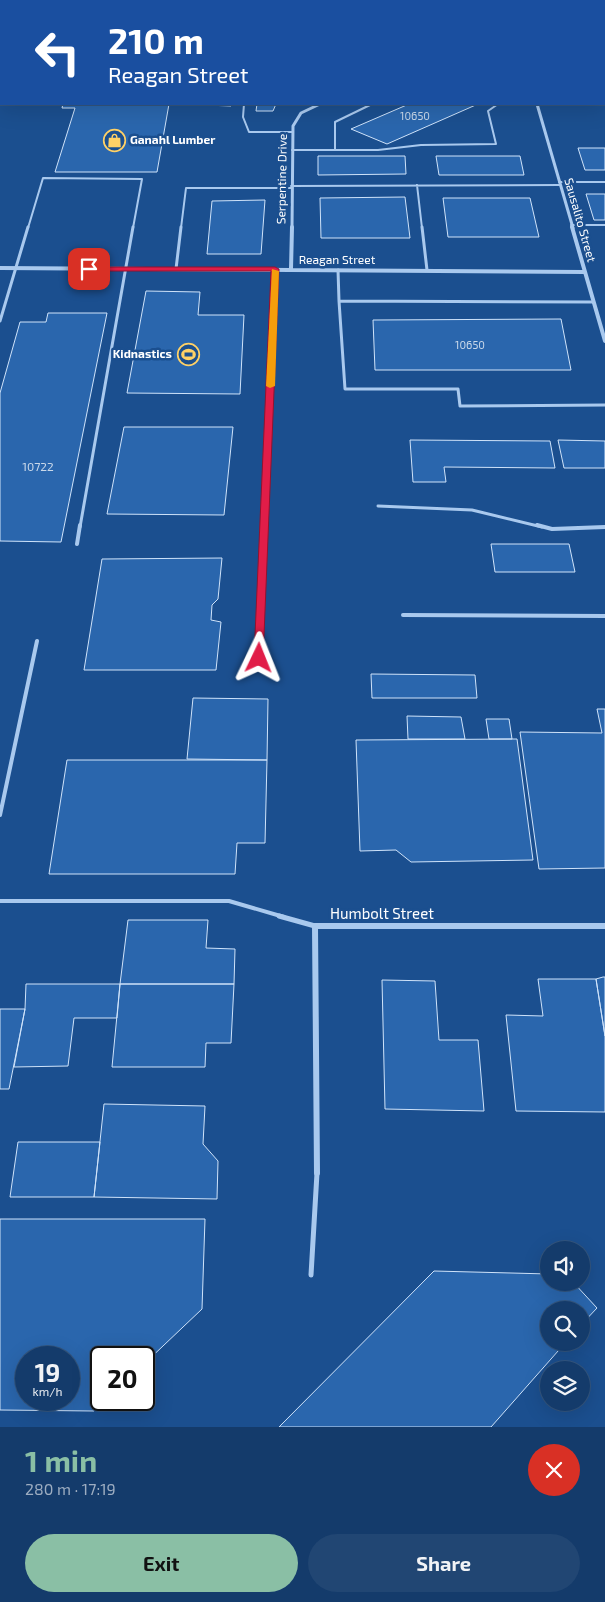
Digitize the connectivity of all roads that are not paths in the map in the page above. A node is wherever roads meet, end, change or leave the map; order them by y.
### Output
1 (244, 105) edge
2 (318, 105) edge
3 (370, 105) dead end
4 (497, 105) edge
5 (537, 105) edge
6 (292, 132) junction
7 (292, 150) junction
8 (335, 150) junction
9 (605, 182) edge
10 (559, 184) junction
11 (417, 185) junction
12 (291, 187) junction
13 (571, 225) junction
14 (605, 225) edge
15 (0, 268) edge
16 (16, 268) junction
17 (125, 269) junction
18 (176, 269) junction
19 (275, 269) junction
20 (291, 269) junction
21 (338, 270) junction
22 (427, 270) junction
23 (584, 272) junction
24 (338, 301) junction
25 (593, 302) junction
26 (0, 321) edge
27 (604, 336) edge
28 (605, 341) edge
29 (605, 405) edge
30 (378, 506) dead end
31 (605, 528) edge
32 (77, 544) dead end
33 (403, 614) dead end
34 (605, 616) edge
35 (37, 641) dead end
36 (259, 658) dead end
37 (0, 815) edge
38 (0, 901) edge
39 (315, 926) junction
40 (605, 926) edge
41 (317, 1173) joint
42 (311, 1275) dead end

1 - 6 lane
2 - 6 street, Serpentine Drive
3 - 8 lane
4 - 8 lane
5 - 10 street, Sausalito Street
6 - 7 street, Serpentine Drive
7 - 8 lane
7 - 12 street, Serpentine Drive
9 - 10 lane
10 - 11 lane
10 - 13 street, Sausalito Street
11 - 12 lane
11 - 22 lane
12 - 18 lane
12 - 20 street, Serpentine Drive
13 - 14 lane
13 - 23 street, Sausalito Street
15 - 16 street, Reagan Street
16 - 17 street, Reagan Street
16 - 17 lane
16 - 26 lane
17 - 18 street, Reagan Street
17 - 32 lane
18 - 19 street, Reagan Street
19 - 20 street, Reagan Street
19 - 36 lane
20 - 21 street, Reagan Street
21 - 22 street, Reagan Street
21 - 24 lane
22 - 23 street, Reagan Street
23 - 25 street, Sausalito Street
24 - 25 lane
24 - 29 lane
25 - 27 street, Sausalito Street
27 - 28 street, Sausalito Street
30 - 31 lane
33 - 34 lane
35 - 37 lane
38 - 39 lane
39 - 40 street, Humbolt Street
39 - 41 street, Humbolt Street
41 - 42 lane

